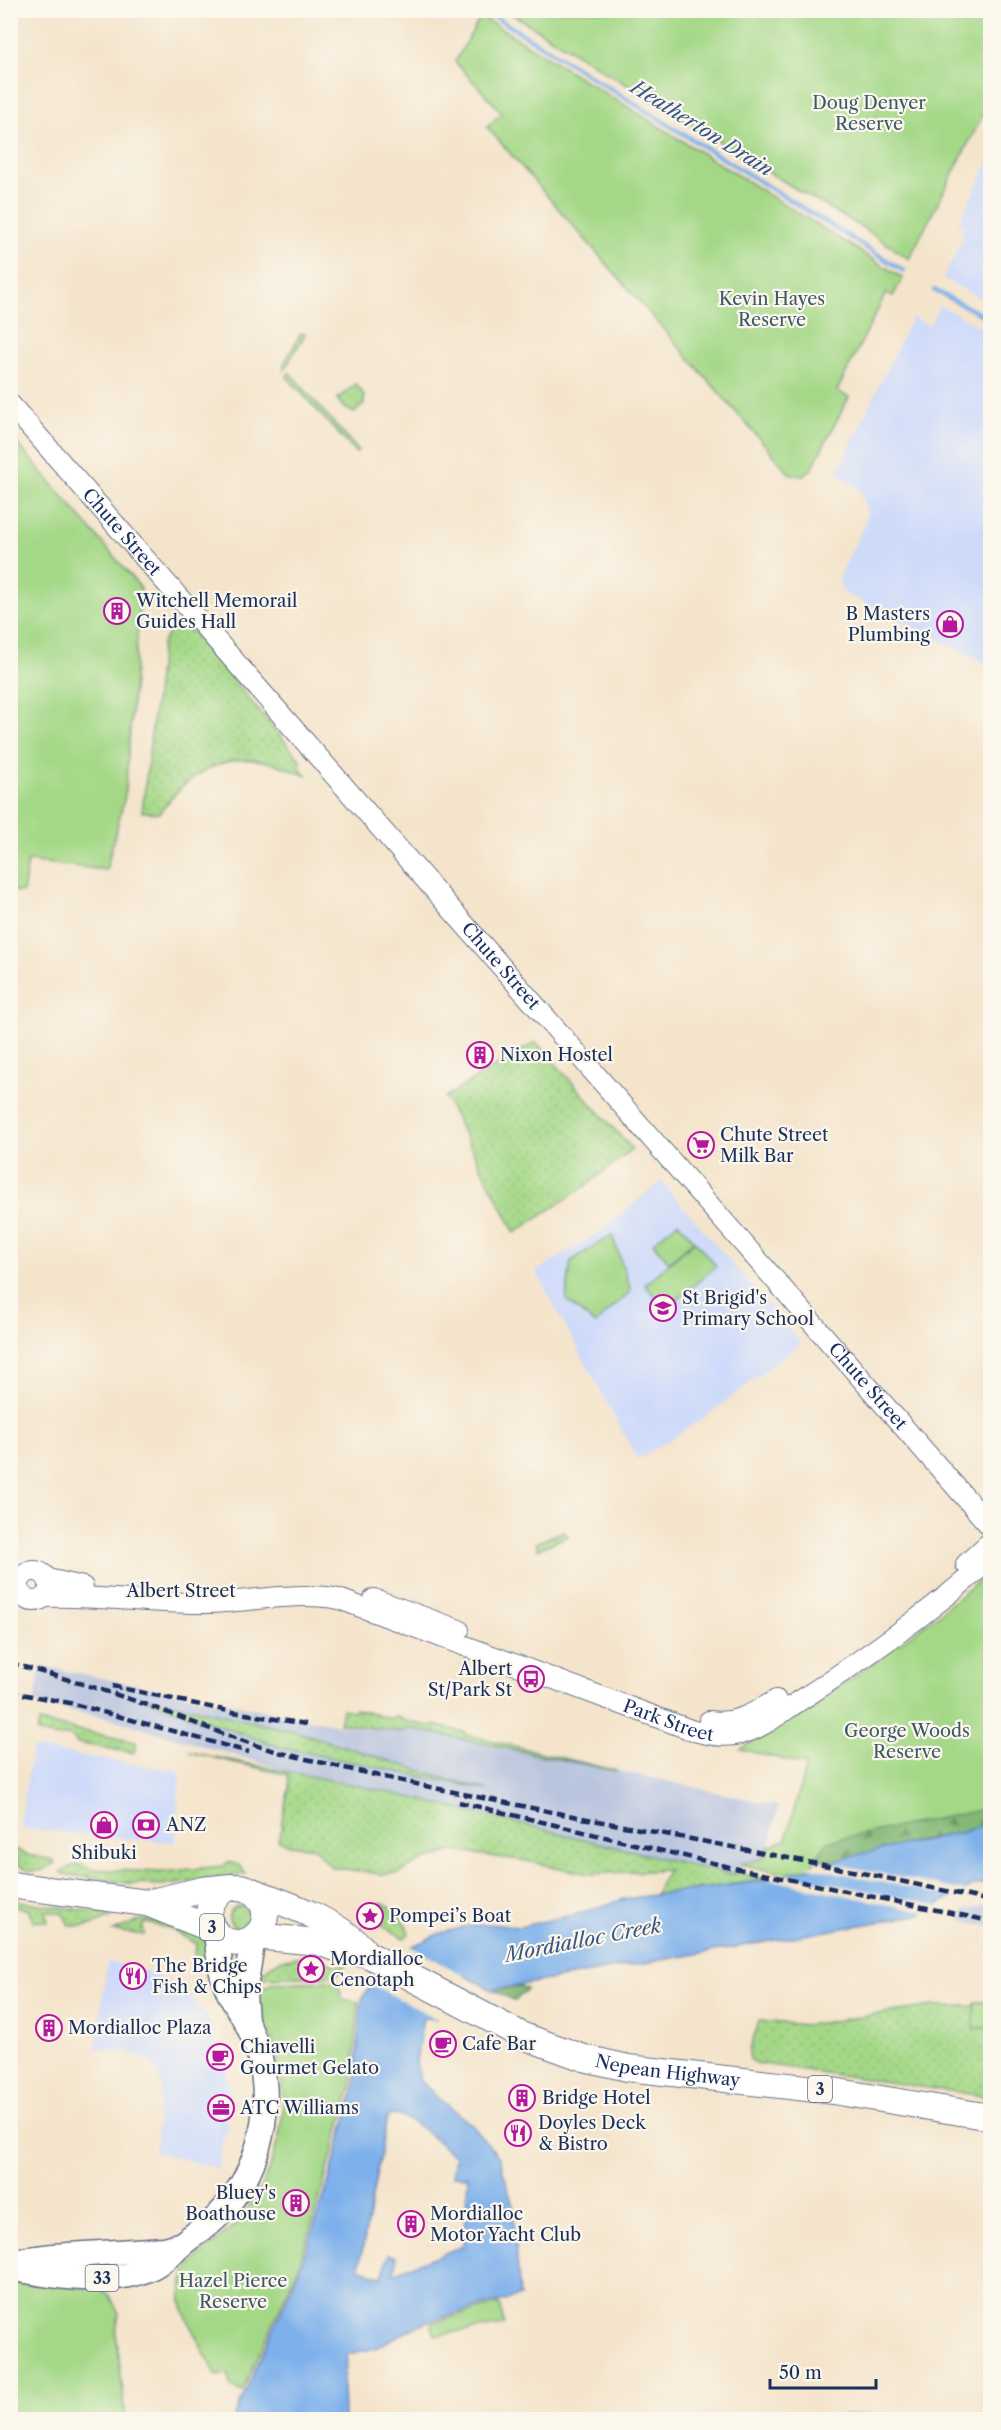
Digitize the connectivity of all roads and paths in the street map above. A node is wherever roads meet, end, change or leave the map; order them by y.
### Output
1 (10, 404) edge
2 (990, 1526) edge
3 (990, 1542) edge
4 (990, 1559) edge
5 (16, 1584) edge
6 (46, 1588) junction
7 (314, 1592) junction
8 (10, 1885) edge
9 (243, 1889) junction
10 (147, 1903) junction
11 (215, 1931) junction
12 (254, 1937) junction
13 (375, 1959) junction
14 (246, 2022) junction
15 (990, 2117) edge
16 (184, 2243) junction
17 (131, 2251) junction
18 (10, 2261) edge
19 (10, 2268) edge
20 (146, 2270) junction
21 (123, 2276) junction

1 - 2 street, Chute Street
3 - 7 street, Park Street
4 - 7 street, Park Street
5 - 6 street
5 - 6 street
6 - 7 street, Albert Street
8 - 10 highway, 3
9 - 10 highway, 3
9 - 11 highway, 3
9 - 12 highway
9 - 13 highway, 3
10 - 11 highway, 3
11 - 12 highway, 3
11 - 14 main road, 33
12 - 13 highway, 3
12 - 14 main road, 33
13 - 15 highway, Nepean Highway / 3
14 - 16 main road, 33
16 - 17 main road, 33
16 - 20 main road, 33
17 - 18 main road, 33
17 - 20 main road
17 - 21 main road
19 - 21 main road, 33
20 - 21 main road, 33

